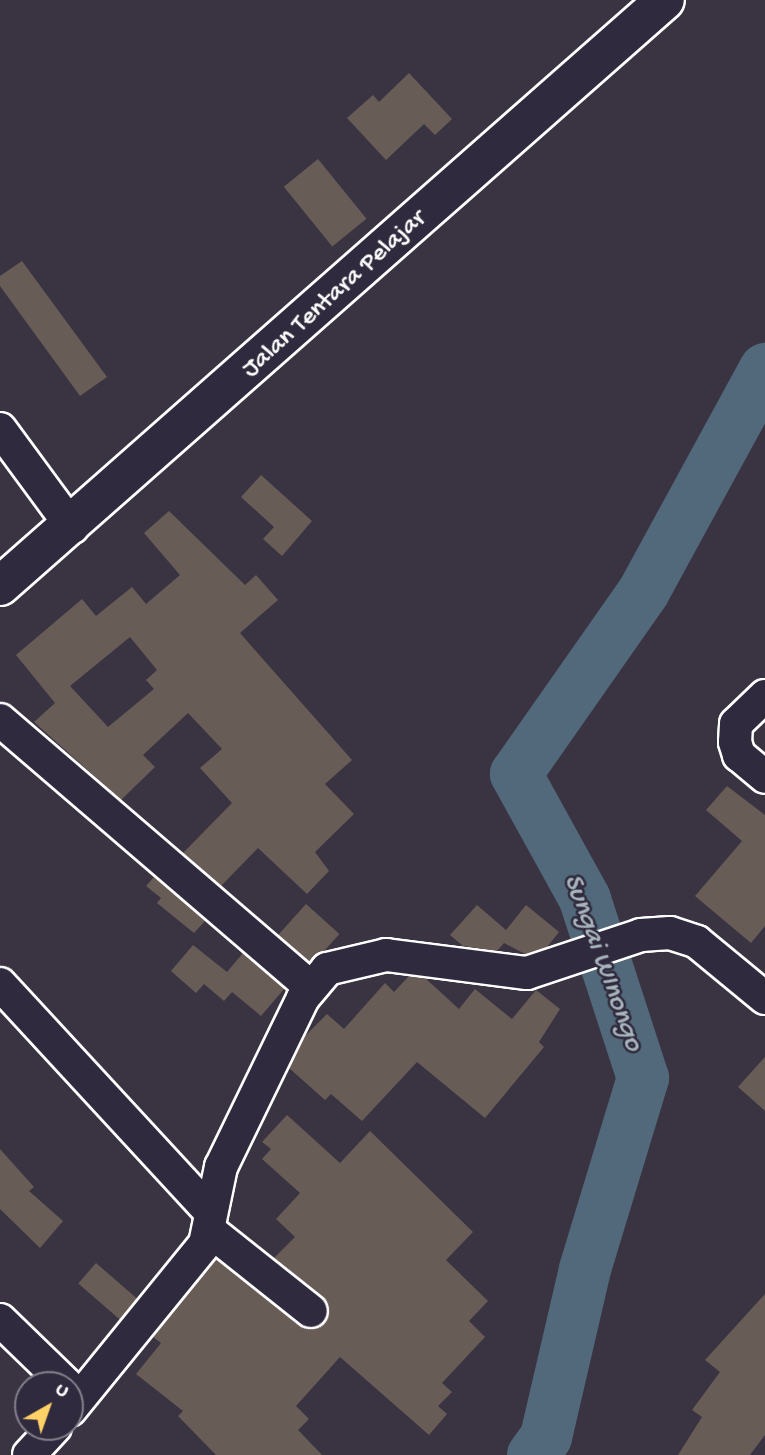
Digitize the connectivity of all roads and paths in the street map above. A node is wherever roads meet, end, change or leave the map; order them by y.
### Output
1 (665, 0) edge
2 (0, 429) edge
3 (72, 527) junction
4 (0, 586) edge
5 (765, 696) edge
6 (0, 720) edge
7 (765, 777) edge
8 (0, 984) edge
9 (309, 986) junction
10 (765, 998) edge
11 (208, 1219) junction
12 (311, 1311) dead end
13 (0, 1320) edge
14 (49, 1371) edge
15 (84, 1379) edge

1 - 3 main road, Jalan Tentara Pelajar
2 - 3 street
3 - 4 main road, Jalan Tentara Pelajar
5 - 7 street
6 - 9 street
8 - 11 street
9 - 10 street
9 - 11 street
11 - 12 street
11 - 15 street
13 - 14 street

